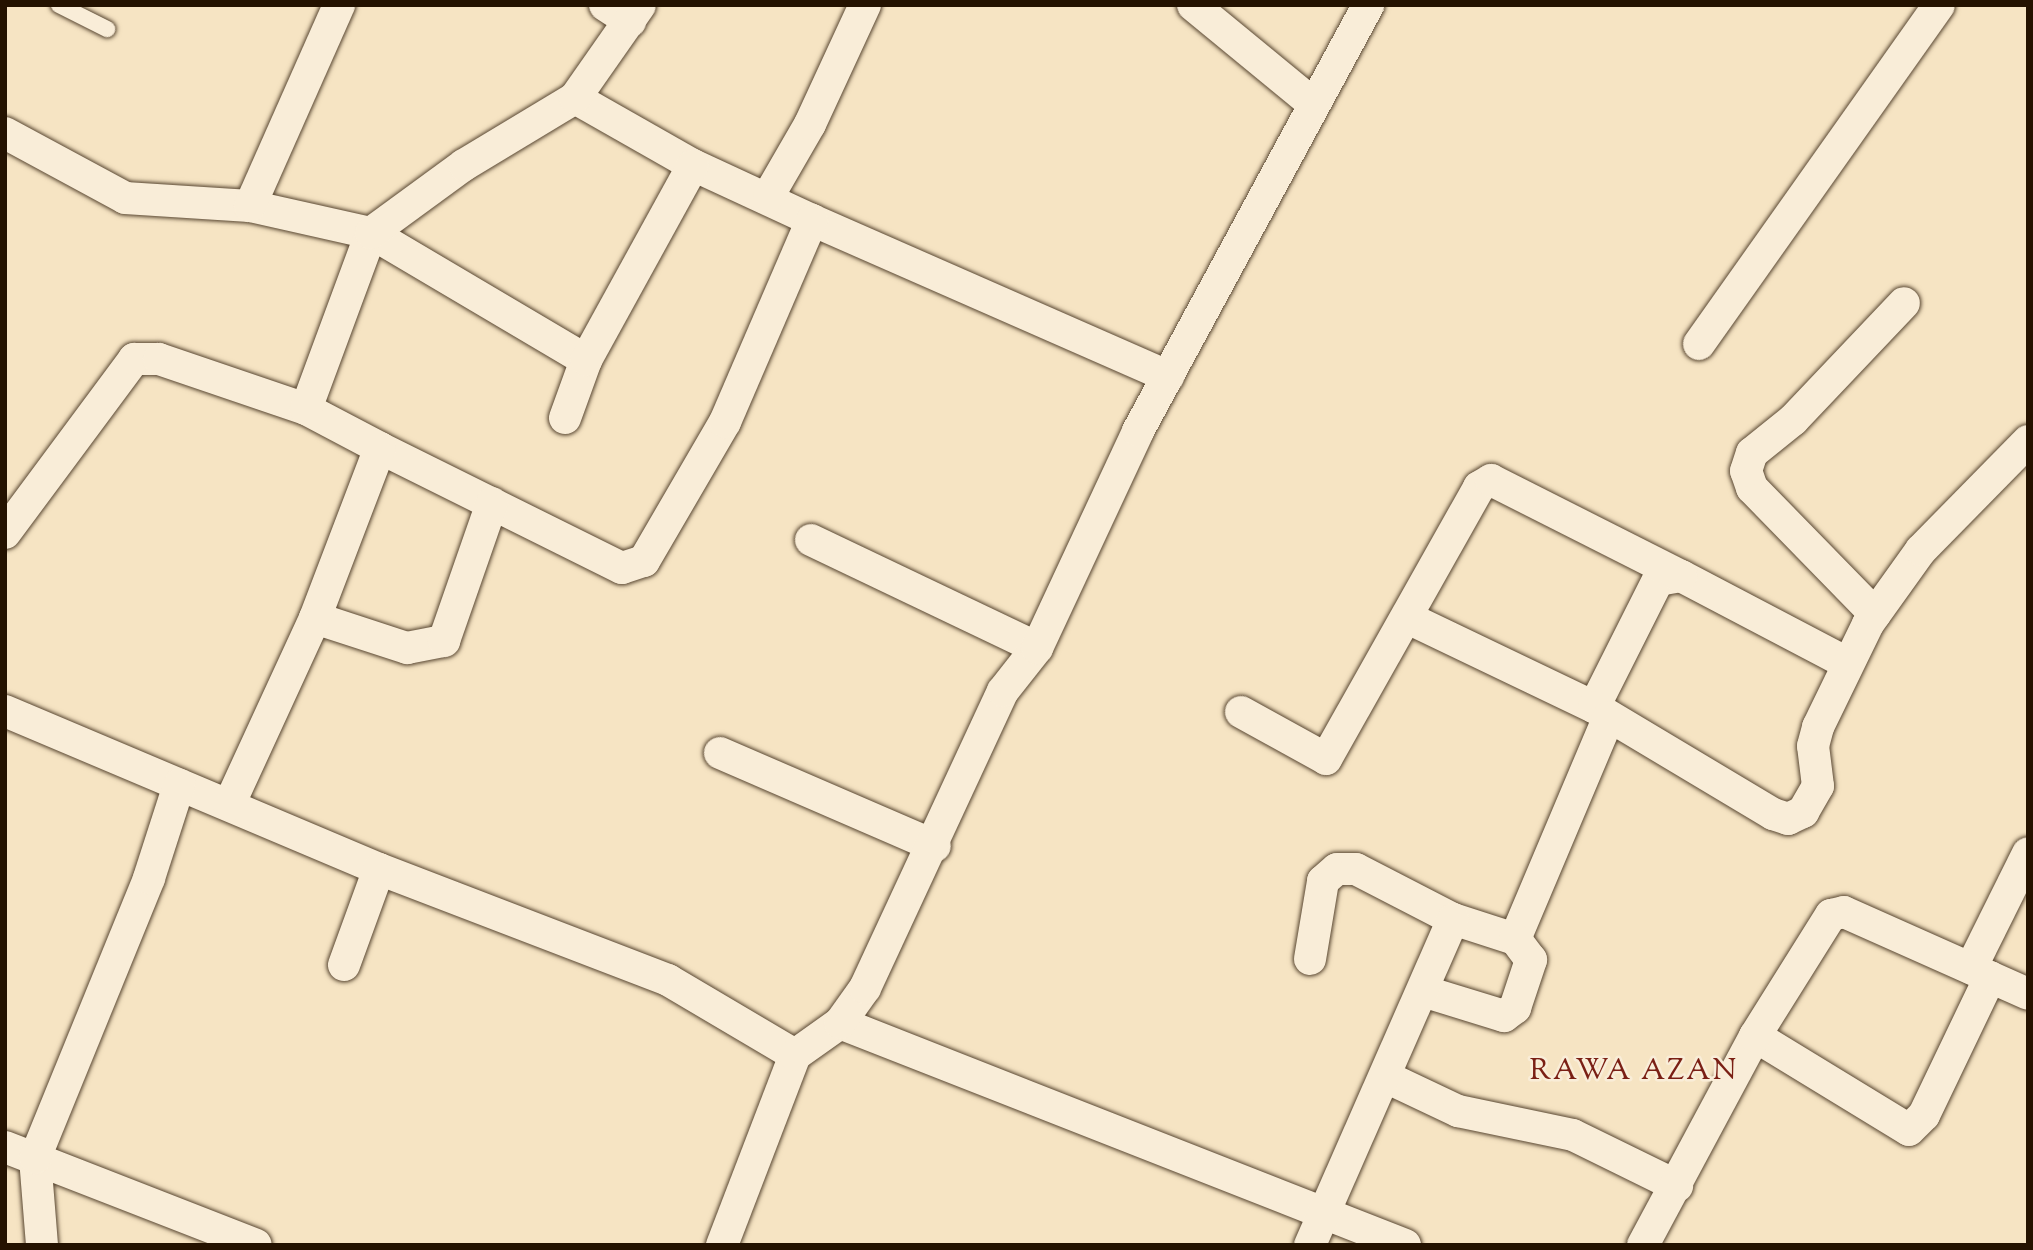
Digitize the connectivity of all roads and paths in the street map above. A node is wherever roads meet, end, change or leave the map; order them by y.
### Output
1 (59, 5) edge
2 (339, 5) edge
3 (865, 5) edge
4 (1193, 5) edge
5 (1368, 5) edge
6 (1939, 5) edge
7 (625, 10) edge
8 (107, 29) dead end
9 (575, 98) junction
10 (1311, 102) junction
11 (5, 133) edge
12 (693, 165) junction
13 (769, 195) junction
14 (250, 206) junction
15 (812, 220) junction
16 (371, 233) junction
17 (1904, 303) dead end
18 (1699, 344) dead end
19 (586, 360) junction
20 (1168, 376) junction
21 (306, 410) junction
22 (565, 418) dead end
23 (2028, 441) edge
24 (380, 448) junction
25 (492, 503) junction
26 (5, 533) edge
27 (811, 540) dead end
28 (1681, 576) junction
29 (1875, 614) junction
30 (315, 618) junction
31 (1408, 618) junction
32 (1037, 648) junction
33 (1845, 662) junction
34 (5, 711) edge
35 (1241, 712) dead end
36 (1601, 712) junction
37 (720, 753) dead end
38 (179, 785) junction
39 (229, 805) junction
40 (935, 846) junction
41 (2028, 853) edge
42 (379, 869) junction
43 (1453, 919) junction
44 (1515, 939) junction
45 (1310, 959) dead end
46 (344, 965) dead end
47 (1981, 972) junction
48 (1426, 992) junction
49 (2028, 994) edge
50 (840, 1023) junction
51 (1755, 1036) junction
52 (795, 1055) junction
53 (1386, 1077) junction
54 (5, 1147) edge
55 (34, 1158) junction
56 (1677, 1186) junction
57 (1324, 1212) junction
58 (42, 1245) edge
59 (256, 1245) edge
60 (722, 1245) edge
61 (1310, 1245) edge
62 (1405, 1245) edge
63 (1643, 1245) edge

1 - 8 lane
2 - 14 street
3 - 13 street
4 - 10 street
5 - 10 street
6 - 18 street
7 - 9 street
9 - 12 street
9 - 16 street
10 - 20 street
11 - 14 street
12 - 13 street
12 - 19 street
13 - 15 street
14 - 16 street
15 - 20 street
15 - 25 street
16 - 19 street
16 - 21 street
17 - 29 street
19 - 22 street
20 - 32 street
21 - 24 street
21 - 26 street
23 - 29 street
24 - 25 street
24 - 30 street
25 - 30 street
27 - 32 street
28 - 31 street
28 - 33 street
28 - 36 street
29 - 33 street
30 - 39 street
31 - 35 street
31 - 36 street
32 - 40 street
33 - 36 street
34 - 38 street
36 - 44 street
37 - 40 street
38 - 39 street
38 - 55 street
39 - 42 street
40 - 50 street
41 - 47 street
42 - 46 street
42 - 52 street
43 - 44 street
43 - 45 street
43 - 48 street
44 - 48 street
47 - 49 street
47 - 51 street
47 - 51 street
48 - 53 street
50 - 52 street
50 - 57 street
51 - 56 street
52 - 60 street
53 - 56 street
53 - 57 street
54 - 55 street
55 - 58 street
55 - 59 street
56 - 63 street
57 - 61 street
57 - 62 street

